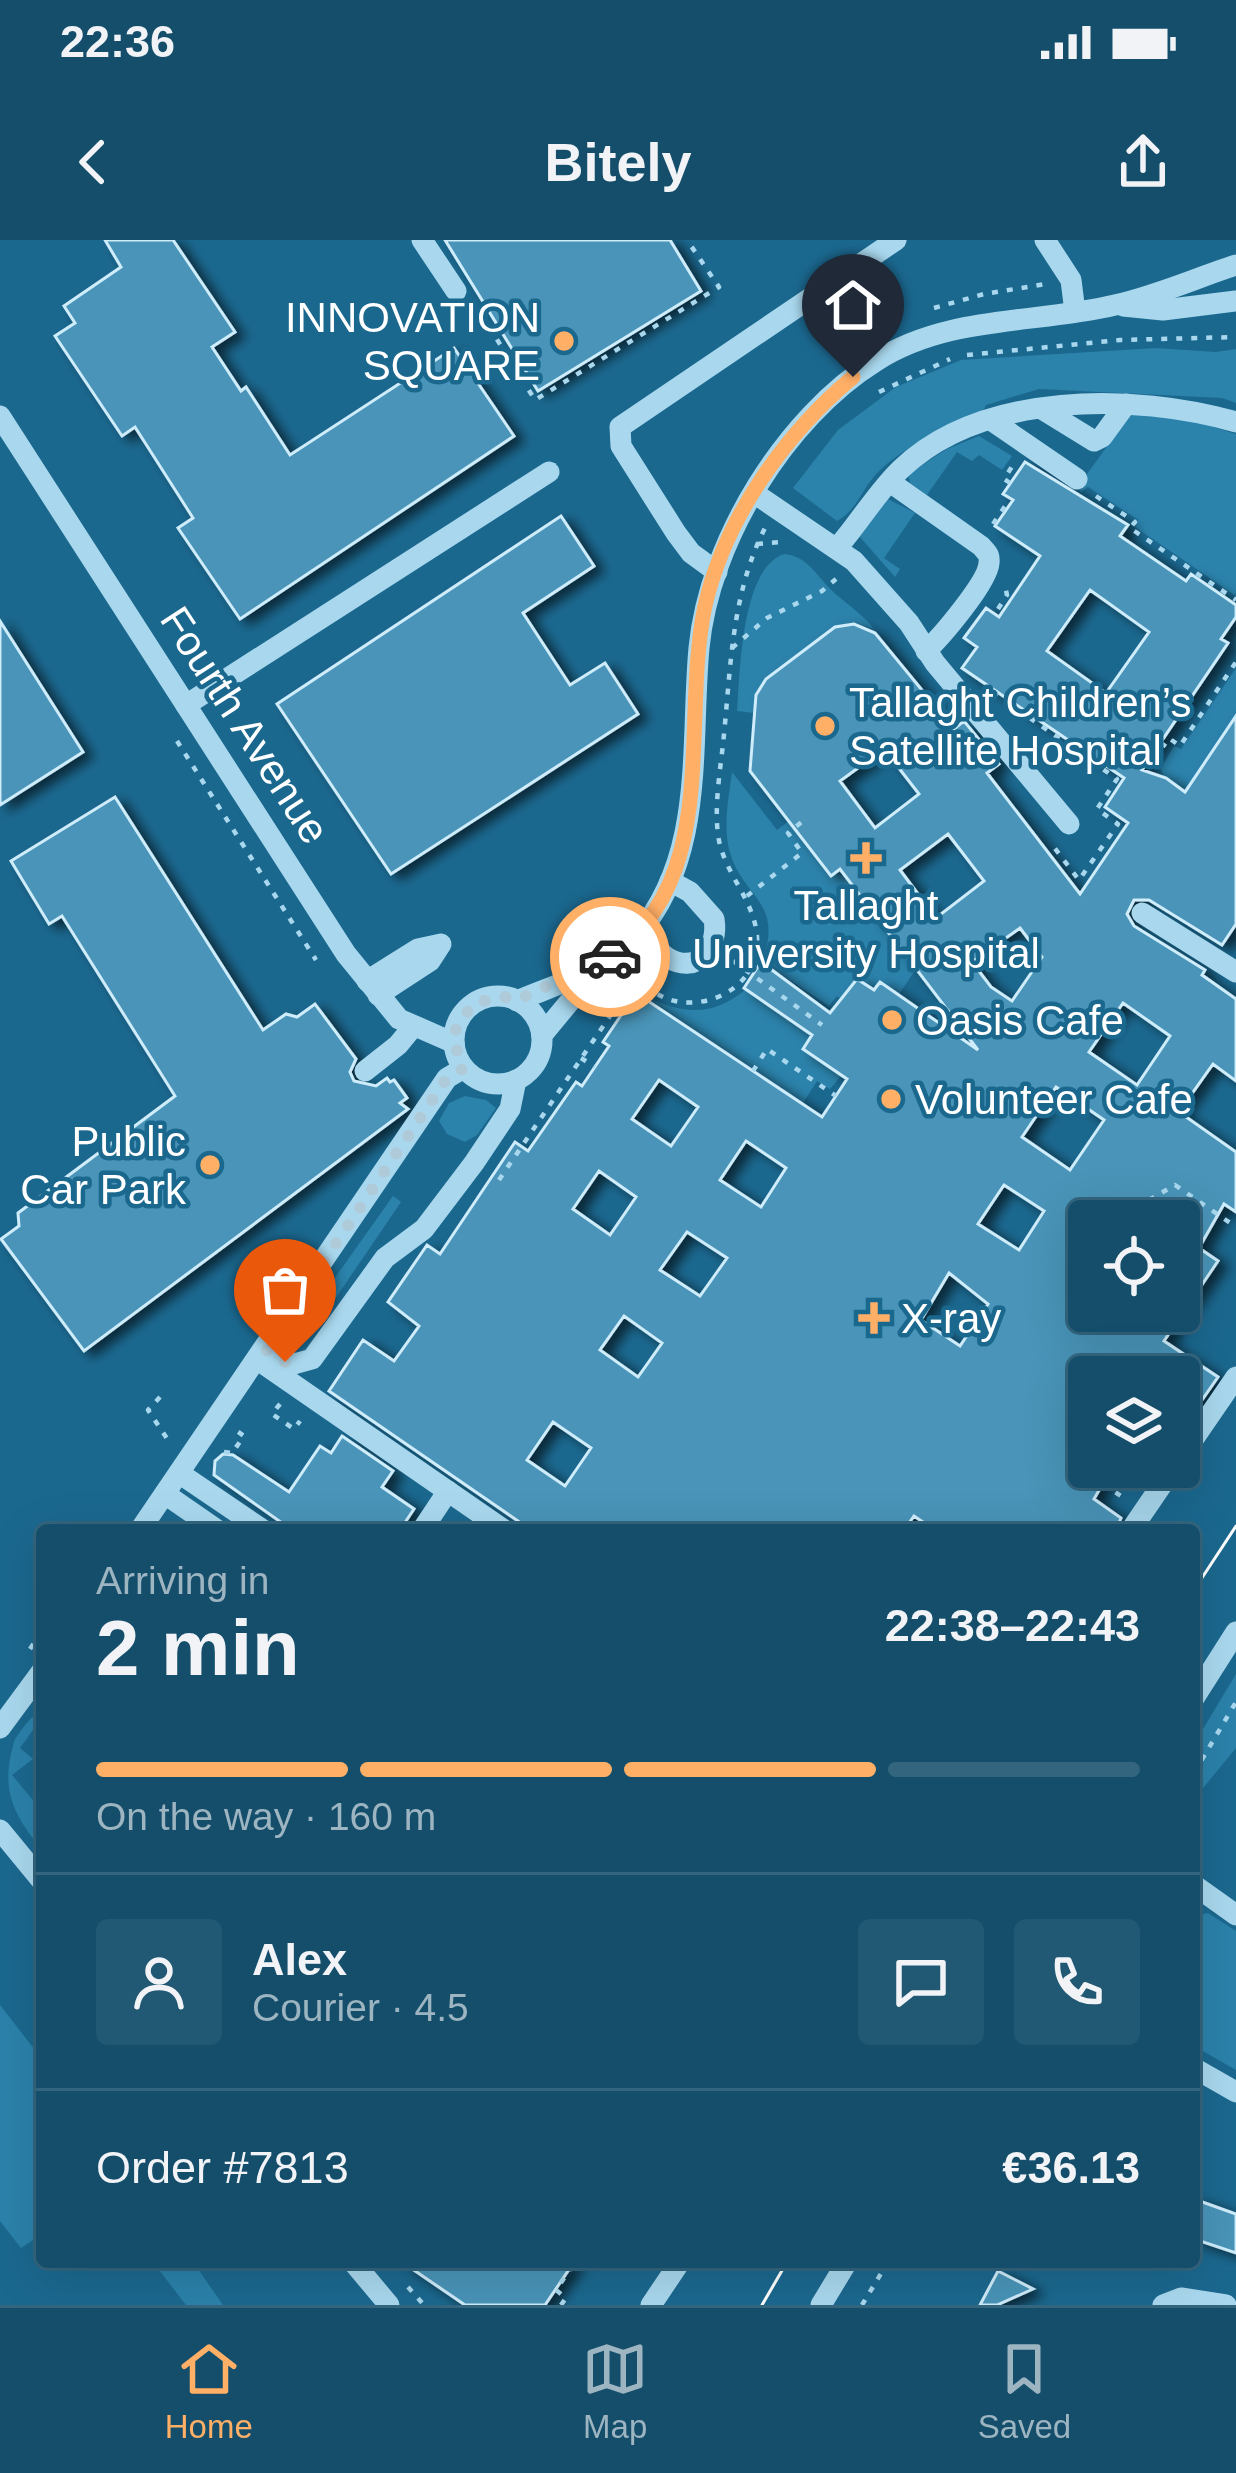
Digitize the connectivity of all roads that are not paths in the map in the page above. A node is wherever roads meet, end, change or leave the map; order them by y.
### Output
1 (422, 240) edge
2 (896, 240) edge
3 (1046, 240) edge
4 (1236, 265) edge
5 (455, 291) dead end
6 (1236, 301) edge
7 (1117, 305) junction
8 (1075, 312) junction
9 (1126, 404) junction
10 (1042, 409) junction
11 (0, 416) edge
12 (991, 420) junction
13 (1236, 422) edge
14 (550, 472) dead end
15 (1077, 479) road end
16 (890, 482) junction
17 (754, 493) junction
18 (837, 548) junction
19 (717, 572) junction
20 (926, 651) junction
21 (186, 706) junction
22 (1069, 824) dead end
23 (670, 881) junction
24 (1142, 913) dead end
25 (637, 936) junction
26 (599, 966) junction
27 (1236, 972) edge
28 (517, 1000) junction
29 (412, 1028) junction
30 (542, 1035) junction
31 (454, 1043) junction
32 (464, 1068) junction
33 (365, 1071) dead end
34 (516, 1080) junction
35 (261, 1355) junction
36 (1236, 1377) edge
37 (1200, 1429) edge
38 (174, 1463) junction
39 (1160, 1488) edge
40 (448, 1491) junction
41 (165, 1494) junction
42 (144, 1524) edge
43 (208, 1524) edge
44 (255, 1524) edge
45 (426, 1524) edge
46 (495, 1524) edge
47 (1135, 1524) edge
48 (1236, 1632) edge
49 (36, 1679) edge
50 (1200, 1689) edge
51 (0, 1728) edge
52 (0, 1829) edge
53 (36, 1874) edge
54 (1200, 1888) edge
55 (1236, 1915) edge
56 (1200, 2071) edge
57 (1236, 2092) edge
58 (358, 2268) edge
59 (676, 2268) edge
60 (843, 2268) edge
61 (389, 2305) edge
62 (651, 2305) edge
63 (821, 2305) edge
64 (1163, 2305) edge
65 (1226, 2305) edge

1 - 5 street
2 - 19 street
3 - 8 street
4 - 7 street
6 - 7 street
7 - 8 street
8 - 17 street
9 - 10 street
9 - 10 street
9 - 13 street
10 - 12 street
11 - 21 street, Fourth Avenue
12 - 15 street
12 - 16 street
14 - 21 street
16 - 18 street
16 - 20 street
17 - 18 street
17 - 19 street
18 - 20 street
19 - 23 street
20 - 22 street
21 - 29 street, Fourth Avenue
23 - 25 street
23 - 25 street
24 - 27 street
25 - 26 street
26 - 28 street
26 - 30 street
28 - 30 street
28 - 31 street
29 - 31 street, Fourth Avenue
29 - 33 street
30 - 34 street
31 - 32 street
32 - 34 street
32 - 35 street
34 - 35 street
35 - 38 street
35 - 40 street
36 - 37 street
38 - 41 street
38 - 44 street
39 - 47 street
40 - 45 street
40 - 46 street
41 - 42 street
41 - 43 street
48 - 50 street
49 - 51 street
52 - 53 street
54 - 55 street
56 - 57 street
58 - 61 street
59 - 62 street
60 - 63 street
64 - 65 street

